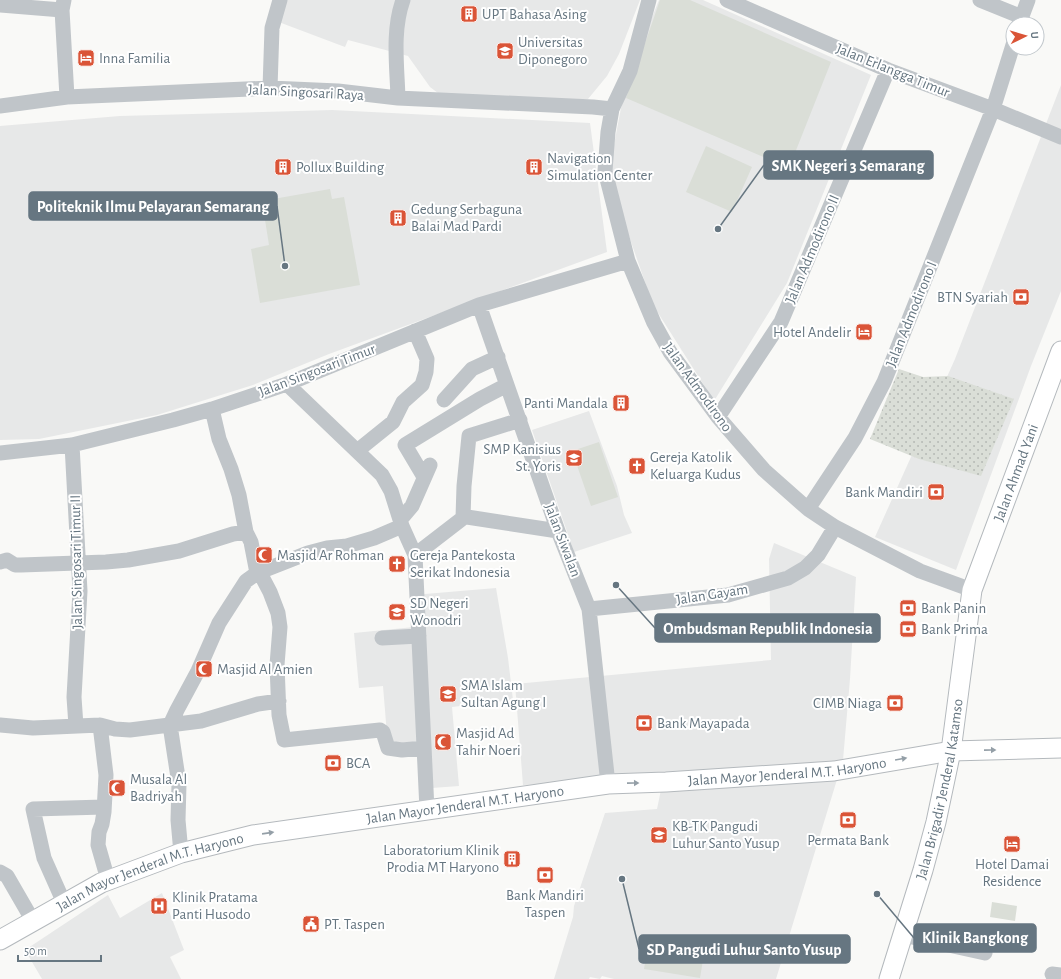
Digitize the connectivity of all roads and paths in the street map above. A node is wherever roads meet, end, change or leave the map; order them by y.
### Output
1 (280, 0) edge
2 (403, 0) edge
3 (649, 0) edge
4 (727, 0) edge
5 (980, 0) edge
6 (1028, 0) edge
7 (63, 5) edge
8 (752, 5) edge
9 (0, 6) edge
10 (1012, 16) edge
11 (1022, 16) edge
12 (1010, 56) edge
13 (888, 70) junction
14 (270, 88) junction
15 (67, 97) junction
16 (398, 98) junction
17 (0, 106) edge
18 (612, 109) junction
19 (993, 109) junction
20 (1061, 136) edge
21 (628, 261) junction
22 (479, 305) junction
23 (415, 331) junction
24 (1061, 351) edge
25 (498, 357) junction
26 (287, 384) junction
27 (507, 385) junction
28 (444, 400) dead end
29 (212, 409) junction
30 (718, 417) junction
31 (520, 420) junction
32 (72, 445) junction
33 (357, 451) junction
34 (0, 452) edge
35 (808, 508) junction
36 (463, 518) junction
37 (401, 522) junction
38 (835, 527) junction
39 (558, 531) junction
40 (246, 532) junction
41 (415, 555) junction
42 (0, 562) edge
43 (78, 564) junction
44 (258, 573) junction
45 (971, 592) junction
46 (589, 609) junction
47 (419, 636) junction
48 (382, 638) dead end
49 (279, 701) junction
50 (0, 725) edge
51 (100, 725) junction
52 (170, 725) junction
53 (76, 726) junction
54 (424, 748) junction
55 (1061, 748) edge
56 (951, 751) junction
57 (608, 784) junction
58 (104, 807) junction
59 (427, 810) junction
60 (181, 853) junction
61 (0, 872) edge
62 (108, 880) junction
63 (64, 903) junction
64 (33, 920) junction
65 (903, 935) junction
66 (0, 940) edge
67 (985, 952) dead end
68 (889, 979) edge

1 - 14 street
2 - 16 street
3 - 18 street
4 - 8 street, Jalan Erlangga Timur
5 - 10 street
6 - 11 street
7 - 9 street
7 - 15 street
8 - 13 street, Jalan Erlangga Timur
12 - 19 street, Jalan Admodirono I
13 - 19 street, Jalan Erlangga Timur
13 - 30 street, Jalan Admodirono II
14 - 15 street, Jalan Singosari Raya
14 - 16 street, Jalan Singosari Raya
15 - 17 street, Jalan Singosari Raya
16 - 18 street, Jalan Singosari Raya
18 - 21 street, Jalan Admodirono
19 - 20 street, Jalan Erlangga Timur
19 - 35 street, Jalan Admodirono I
21 - 22 street, Jalan Singosari Timur
21 - 30 street, Jalan Admodirono
22 - 23 street, Jalan Singosari Timur
22 - 25 street, Jalan Siwalan
23 - 26 street, Jalan Singosari Timur
23 - 33 street
24 - 45 main road, Jalan Ahmad Yani
25 - 27 street, Jalan Siwalan
25 - 28 street
26 - 29 street, Jalan Singosari Timur
26 - 33 street
27 - 31 street, Jalan Siwalan
27 - 37 street
29 - 32 street, Jalan Singosari Timur
29 - 40 street
30 - 35 street, Jalan Admodirono
31 - 36 street
31 - 39 street, Jalan Siwalan
32 - 34 street, Jalan Singosari Timur
32 - 43 street, Jalan Singosari Timur II
33 - 37 street
35 - 38 street, Jalan Admodirono
36 - 39 street
36 - 41 street
37 - 41 street
37 - 44 street
38 - 45 street, Jalan Admodirono
38 - 46 street, Jalan Gayam
39 - 46 street, Jalan Siwalan
40 - 43 street
40 - 44 street
41 - 47 street
42 - 43 street
43 - 53 street, Jalan Singosari Timur II
44 - 49 street
44 - 52 street
45 - 56 main road, Jalan Brigadir Jenderal Katamso
46 - 57 street, Jalan Siwalan
47 - 48 street
47 - 54 street
49 - 52 street
49 - 54 street
50 - 53 street
51 - 52 street
51 - 53 street
51 - 58 street
52 - 60 street
54 - 59 street
56 -> 55 main road, Jalan Mayor Jenderal M.T. Haryono
57 -> 56 main road, Jalan Mayor Jenderal M.T. Haryono
56 - 65 main road, Jalan Brigadir Jenderal Katamso
57 - 59 main road, Jalan Mayor Jenderal M.T. Haryono
58 - 62 street
58 - 63 street
60 -> 59 main road, Jalan Mayor Jenderal M.T. Haryono
60 - 62 main road, Jalan Mayor Jenderal M.T. Haryono
61 - 64 street
62 - 63 main road, Jalan Mayor Jenderal M.T. Haryono
63 - 64 main road, Jalan Mayor Jenderal M.T. Haryono
64 - 66 main road, Jalan Mayor Jenderal M.T. Haryono
65 - 67 street
65 - 68 main road, Jalan Brigadir Jenderal Katamso

